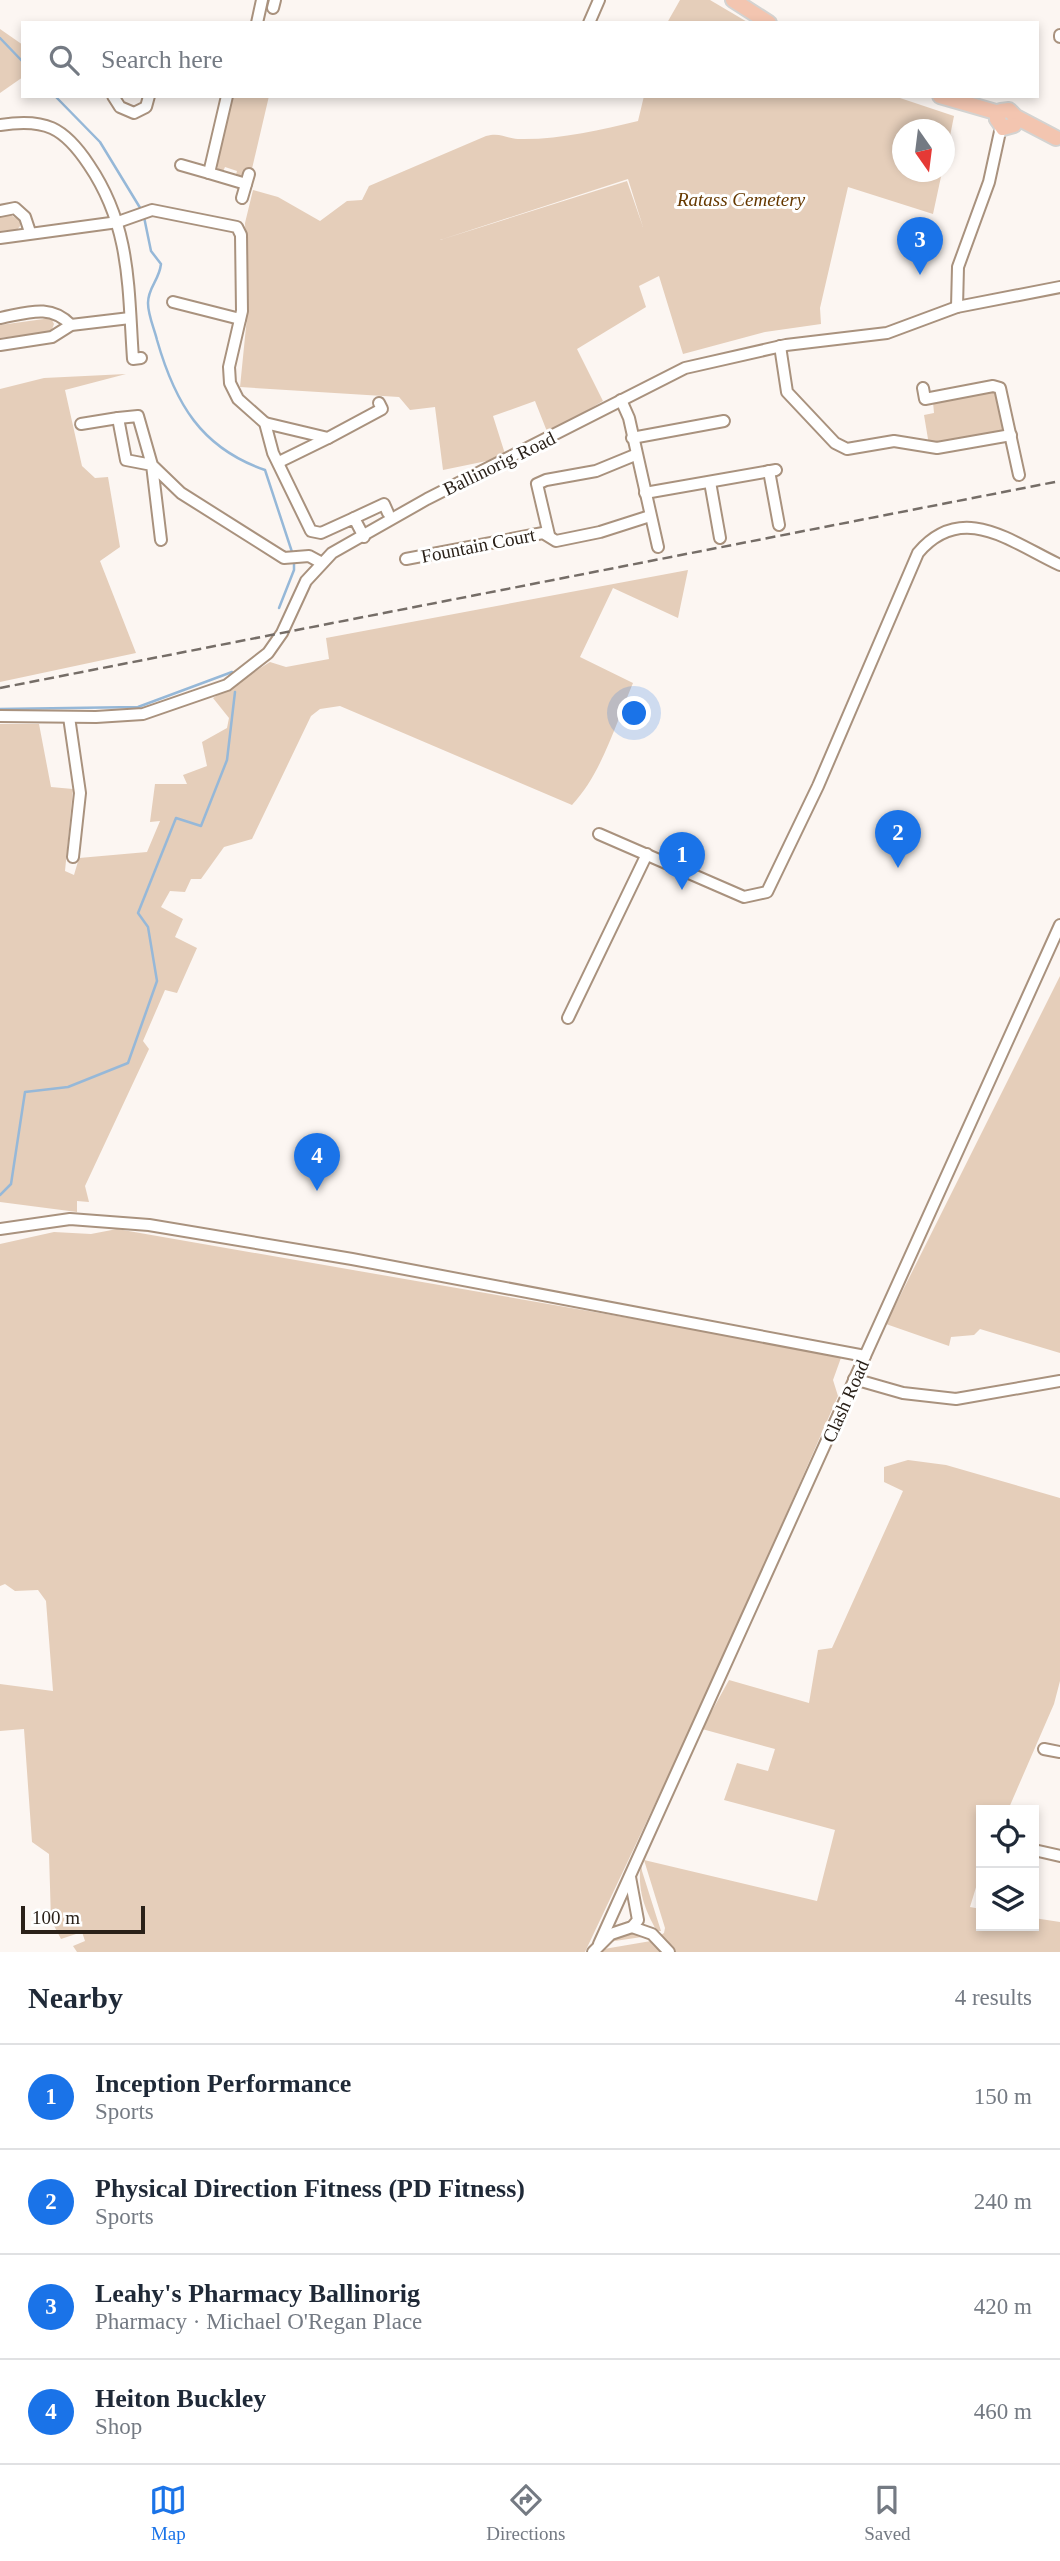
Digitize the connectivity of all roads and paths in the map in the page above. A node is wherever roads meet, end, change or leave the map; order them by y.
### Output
1 (261, 0) edge
2 (599, 0) edge
3 (733, 0) edge
4 (257, 21) edge
5 (590, 21) edge
6 (766, 21) edge
7 (114, 98) edge
8 (148, 98) edge
9 (227, 98) edge
10 (946, 98) edge
11 (1003, 117) junction
12 (0, 125) edge
13 (1058, 139) edge
14 (181, 165) dead end
15 (209, 173) junction
16 (242, 198) dead end
17 (0, 211) edge
18 (118, 222) junction
19 (30, 232) junction
20 (0, 238) edge
21 (1060, 287) edge
22 (173, 302) dead end
23 (957, 307) junction
24 (0, 317) edge
25 (130, 318) junction
26 (240, 319) junction
27 (71, 325) junction
28 (0, 345) edge
29 (780, 346) junction
30 (141, 358) dead end
31 (923, 388) dead end
32 (621, 400) junction
33 (379, 403) dead end
34 (118, 418) junction
35 (724, 421) dead end
36 (265, 423) junction
37 (81, 424) dead end
38 (1010, 435) junction
39 (328, 438) junction
40 (632, 438) junction
41 (635, 455) junction
42 (279, 462) junction
43 (152, 465) junction
44 (1019, 475) dead end
45 (710, 482) junction
46 (645, 493) junction
47 (387, 513) dead end
48 (650, 516) junction
49 (355, 518) junction
50 (779, 525) dead end
51 (549, 535) junction
52 (364, 537) junction
53 (720, 538) dead end
54 (161, 540) dead end
55 (658, 547) dead end
56 (407, 559) dead end
57 (322, 563) junction
58 (1060, 565) edge
59 (0, 716) edge
60 (69, 717) junction
61 (599, 834) dead end
62 (647, 854) junction
63 (73, 857) dead end
64 (1060, 925) edge
65 (568, 1018) dead end
66 (0, 1229) edge
67 (864, 1356) junction
68 (854, 1379) junction
69 (1060, 1381) edge
70 (1044, 1749) dead end
71 (1060, 1752) edge
72 (1039, 1851) edge
73 (1060, 1856) edge
74 (630, 1877) junction
75 (615, 1905) junction
76 (637, 1910) junction
77 (612, 1920) junction
78 (626, 1928) junction
79 (652, 1934) junction
80 (596, 1948) edge
81 (669, 1952) edge

1 - 4 street
2 - 5 street
3 - 6 main road
7 - 8 street
9 - 15 street
10 - 11 main road
11 - 13 main road
11 - 23 street
12 - 18 street
14 - 15 street
15 - 16 street
17 - 19 street
18 - 19 street
18 - 25 street
18 - 26 street
19 - 20 street
21 - 23 street, Ballinorig Road
22 - 26 street
23 - 29 street, Ballinorig Road
24 - 27 street
25 - 27 street
25 - 30 street
26 - 36 street
27 - 28 street
29 - 32 street, Ballinorig Road
29 - 38 street
31 - 38 street
32 - 40 street
32 - 52 street, Ballinorig Road
33 - 39 street
34 - 37 street
34 - 43 street
34 - 43 street
35 - 40 street
36 - 39 street
36 - 42 street
38 - 44 street
39 - 42 street
40 - 41 street
41 - 46 street
41 - 51 street, Fountain Court
42 - 49 street
43 - 54 street
43 - 57 street
45 - 46 street
45 - 50 street
45 - 53 street
46 - 48 street
47 - 49 street
48 - 51 street, Fountain Court
48 - 55 street
49 - 52 street
51 - 56 street, Fountain Court
52 - 57 street, Ballinorig Road
57 - 60 street, Ballinorig Road
58 - 62 street
59 - 60 street, Ballinorig Road
60 - 63 street
61 - 62 street
62 - 65 street
64 - 67 street, Clash Road
66 - 67 street
67 - 68 street, Clash Road
68 - 69 street
68 - 74 street, Clash Road
70 - 71 street
72 - 73 street
74 - 75 street, Clash Road
74 - 76 street
75 - 76 street
75 - 77 street, Clash Road
76 - 78 street
76 - 79 street
77 - 78 street
77 - 80 street, Clash Road
78 - 79 street
78 - 80 street
79 - 81 street

